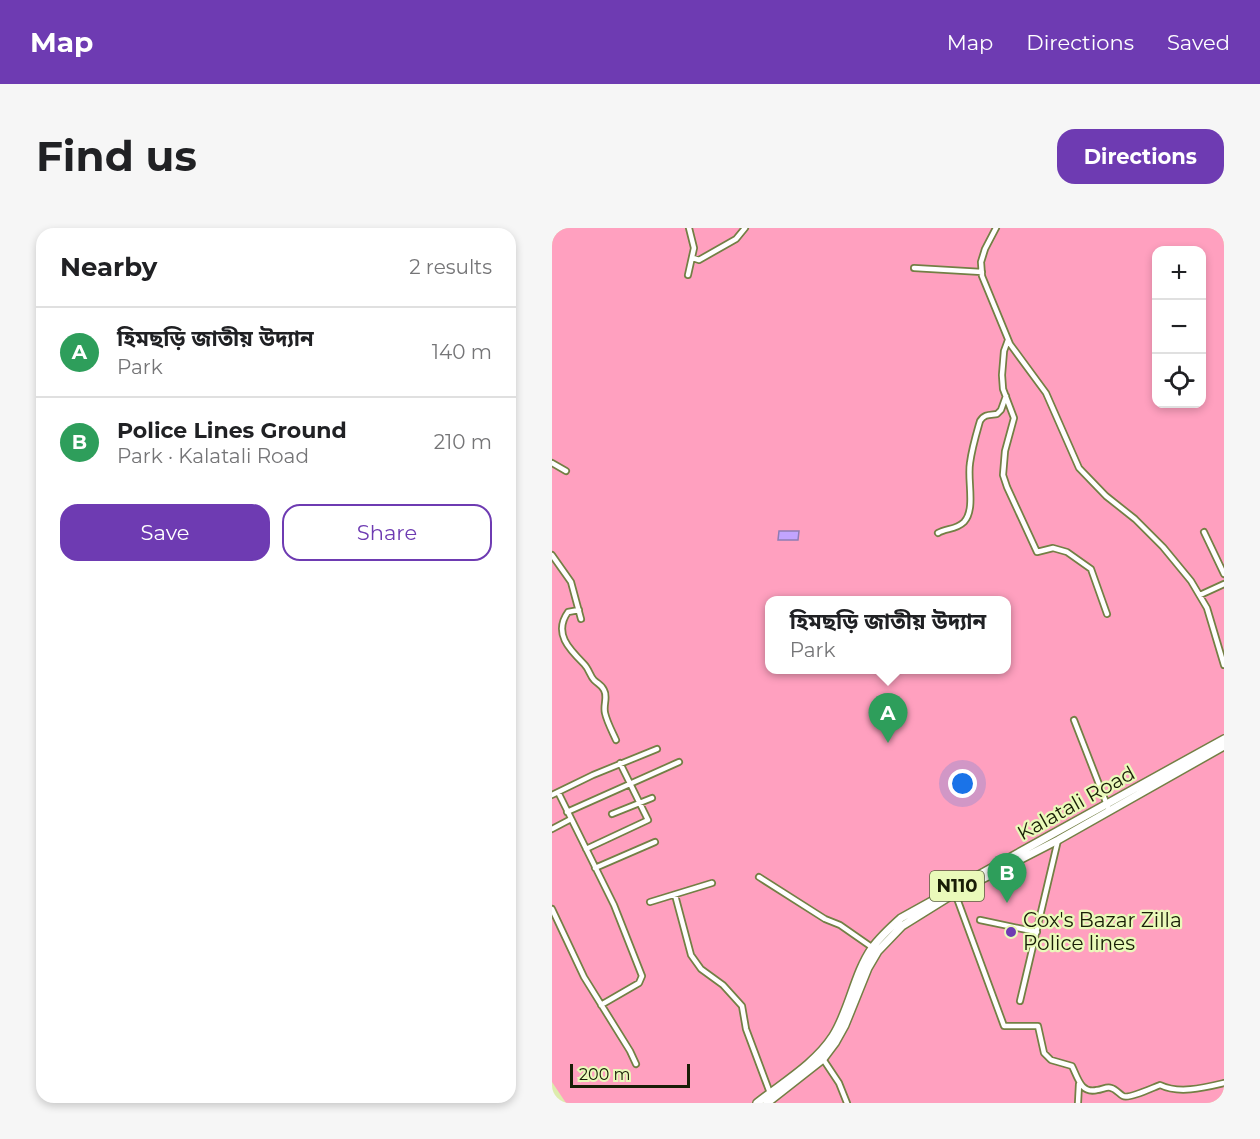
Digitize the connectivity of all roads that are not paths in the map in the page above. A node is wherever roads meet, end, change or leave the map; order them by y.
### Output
1 (689, 228) edge
2 (745, 228) edge
3 (996, 228) edge
4 (693, 258) junction
5 (914, 268) dead end
6 (982, 272) junction
7 (688, 275) dead end
8 (1009, 342) junction
9 (1006, 396) junction
10 (552, 463) edge
11 (566, 471) dead end
12 (1204, 532) dead end
13 (938, 533) dead end
14 (552, 555) edge
15 (1224, 574) edge
16 (1224, 584) edge
17 (1200, 595) junction
18 (579, 610) junction
19 (1107, 614) dead end
20 (581, 620) dead end
21 (1224, 665) edge
22 (1074, 720) dead end
23 (616, 740) dead end
24 (1224, 740) edge
25 (1224, 746) edge
26 (657, 749) dead end
27 (679, 762) dead end
28 (620, 763) junction
29 (630, 783) junction
30 (558, 792) junction
31 (552, 795) edge
32 (652, 798) dead end
33 (639, 802) junction
34 (1108, 808) junction
35 (567, 812) junction
36 (612, 814) dead end
37 (571, 819) junction
38 (552, 829) edge
39 (1058, 840) junction
40 (655, 842) dead end
41 (1044, 843) junction
42 (586, 849) junction
43 (595, 868) junction
44 (759, 877) dead end
45 (712, 883) dead end
46 (955, 893) junction
47 (675, 895) junction
48 (650, 902) dead end
49 (552, 909) edge
50 (980, 920) dead end
51 (1037, 932) junction
52 (873, 948) junction
53 (1020, 1001) dead end
54 (601, 1005) junction
55 (823, 1059) junction
56 (636, 1064) dead end
57 (1224, 1083) edge
58 (1079, 1084) junction
59 (781, 1088) junction
60 (770, 1092) junction
61 (757, 1103) edge
62 (767, 1103) edge
63 (847, 1103) edge
64 (1078, 1103) edge

1 - 4 street
2 - 4 street
3 - 6 street
4 - 7 street
5 - 6 street
6 - 8 street
8 - 9 street
8 - 17 street
9 - 13 street
9 - 19 street
10 - 11 street
12 - 15 street
14 - 18 street
16 - 17 street
17 - 21 street
18 - 20 street
18 - 23 street
22 - 34 street
24 - 34 highway, Kalatali Road / N110
25 - 34 highway, Kalatali Road / N110
26 - 28 street
27 - 29 street
28 - 29 street
28 - 30 street
29 - 33 street
29 - 35 street
30 - 31 street
30 - 35 street
32 - 33 street
33 - 36 street
33 - 42 street
34 - 39 highway, Kalatali Road / N110
34 - 41 highway, Kalatali Road / N110
35 - 37 street
37 - 38 street
37 - 42 street
39 - 41 highway, Kalatali Road / N110
39 - 51 street
40 - 43 street
41 - 46 highway, Kalatali Road / N110
41 - 52 highway, Kalatali Road / N110
42 - 43 street
43 - 54 street
44 - 52 street
45 - 47 street
46 - 55 highway, Kalatali Road / N110
46 - 58 street
47 - 48 street
47 - 60 street
49 - 54 street
50 - 51 street
51 - 53 street
52 - 59 highway, Kalatali Road / N110
54 - 56 street
55 - 59 highway, Kalatali Road / N110
55 - 63 street
57 - 58 street
58 - 64 street
59 - 60 highway, Kalatali Road / N110
59 - 62 highway, Kalatali Road / N110
60 - 61 highway, Kalatali Road / N110

